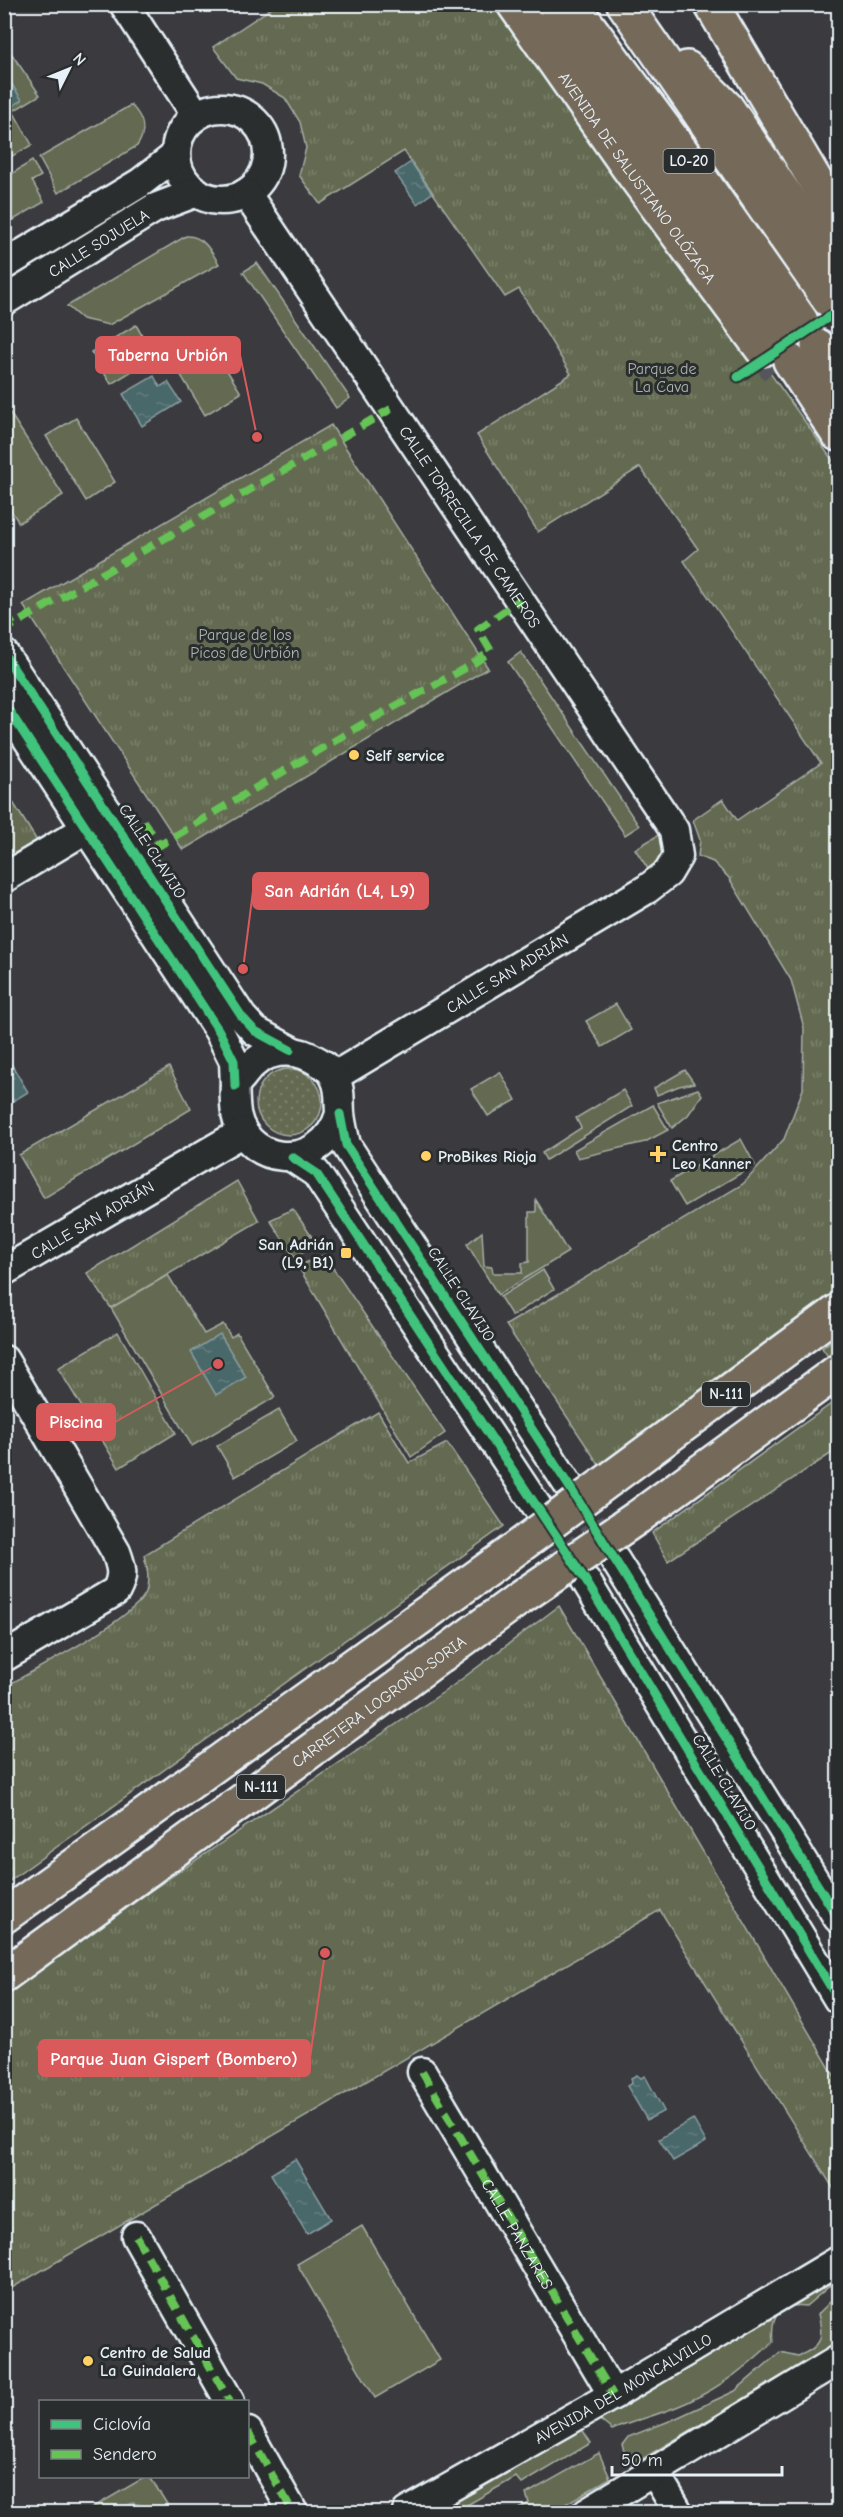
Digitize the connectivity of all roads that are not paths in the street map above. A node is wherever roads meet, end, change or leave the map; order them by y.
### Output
1 (124, 4) edge
2 (514, 4) edge
3 (555, 4) edge
4 (572, 4) edge
5 (625, 4) edge
6 (711, 4) edge
7 (196, 115) junction
8 (176, 155) junction
9 (197, 192) junction
10 (246, 193) junction
11 (838, 219) edge
12 (4, 265) edge
13 (834, 287) edge
14 (4, 301) edge
15 (787, 348) junction
16 (838, 378) edge
17 (838, 434) edge
18 (838, 454) edge
19 (4, 654) edge
20 (4, 703) edge
21 (86, 830) junction
22 (674, 864) joint
23 (4, 878) edge
24 (290, 1050) junction
25 (335, 1076) junction
26 (235, 1086) junction
27 (340, 1114) junction
28 (243, 1132) junction
29 (292, 1157) junction
30 (4, 1271) edge
31 (838, 1311) edge
32 (4, 1360) edge
33 (838, 1371) edge
34 (569, 1486) tunnel mouth
35 (538, 1508) tunnel mouth
36 (615, 1560) tunnel mouth
37 (586, 1581) tunnel mouth
38 (4, 1657) edge
39 (4, 1916) edge
40 (838, 1918) edge
41 (4, 1975) edge
42 (838, 1999) edge
43 (422, 2072) dead end
44 (136, 2236) dead end
45 (838, 2261) edge
46 (838, 2360) edge
47 (612, 2395) junction
48 (229, 2400) edge
49 (249, 2434) edge
50 (655, 2473) junction
51 (293, 2512) edge
52 (406, 2512) edge
53 (587, 2512) edge
54 (678, 2512) edge

1 - 7 street
2 - 15 main road, AVENIDA DE SALUSTIANO OLÓZAGA
3 - 15 main road
4 - 15 main road, LO-20
5 - 13 main road
6 - 11 main road
7 - 8 street
7 - 10 street
8 - 9 street
8 - 12 street, CALLE SOJUELA
9 - 10 street
9 - 14 street, CALLE SOJUELA
10 - 22 street, CALLE TORRECILLA DE CAMEROS
15 - 16 main road, LO-20
15 - 17 main road
15 - 18 main road, AVENIDA DE SALUSTIANO OLÓZAGA
19 - 24 street, CALLE CLAVIJO
20 - 21 street
21 - 23 street
21 - 26 street
22 - 25 street, CALLE SAN ADRIÁN
24 - 25 street
24 - 26 street
25 - 27 street
26 - 28 street
27 - 29 street
27 - 34 street, CALLE CLAVIJO
28 - 29 street
28 - 30 street, CALLE SAN ADRIÁN
29 - 35 street
31 - 39 main road, N-111, bridge
32 - 38 street
33 - 41 main road, CARRETERA LOGROÑO-SORIA / N-111, bridge
36 - 40 street, CALLE CLAVIJO
37 - 42 street, CALLE CLAVIJO
43 - 47 street, CALLE PANZARES
44 - 48 street
45 - 47 street, AVENIDA DEL MONCALVILLO
46 - 50 street
47 - 52 street, AVENIDA DEL MONCALVILLO
49 - 51 street
50 - 53 street
50 - 54 street

